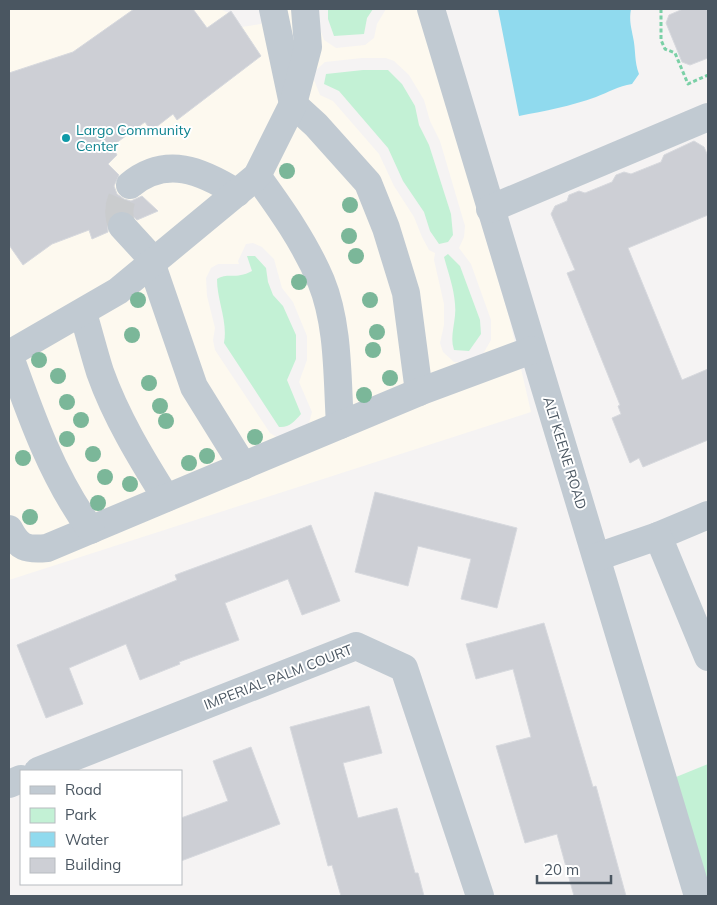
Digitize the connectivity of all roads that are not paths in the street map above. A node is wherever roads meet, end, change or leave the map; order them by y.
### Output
1 (273, 9) edge
2 (305, 9) edge
3 (431, 9) edge
4 (293, 104) junction
5 (708, 117) edge
6 (130, 185) tunnel mouth
7 (247, 185) junction
8 (490, 209) junction
9 (122, 226) tunnel mouth
10 (154, 264) junction
11 (83, 313) junction
12 (532, 350) junction
13 (419, 392) junction
14 (340, 425) junction
15 (244, 466) junction
16 (166, 498) junction
17 (708, 516) edge
18 (9, 529) edge
19 (91, 530) junction
20 (658, 536) junction
21 (597, 557) junction
22 (708, 657) edge
23 (41, 770) edge
24 (480, 896) edge
25 (698, 896) edge

1 - 4 street
2 - 4 street
3 - 8 street, ALT KEENE ROAD
4 - 7 street
4 - 13 street
5 - 8 street
6 - 7 street
7 - 10 street
7 - 14 street
8 - 12 street, ALT KEENE ROAD
9 - 10 street
10 - 11 street
10 - 15 street
11 - 16 street
11 - 19 street
12 - 13 street
12 - 21 street, ALT KEENE ROAD
13 - 14 street
14 - 15 street
15 - 16 street
16 - 19 street
17 - 20 street
18 - 19 street
20 - 21 street
20 - 22 street
21 - 25 street, ALT KEENE ROAD
23 - 24 street, IMPERIAL PALM COURT

